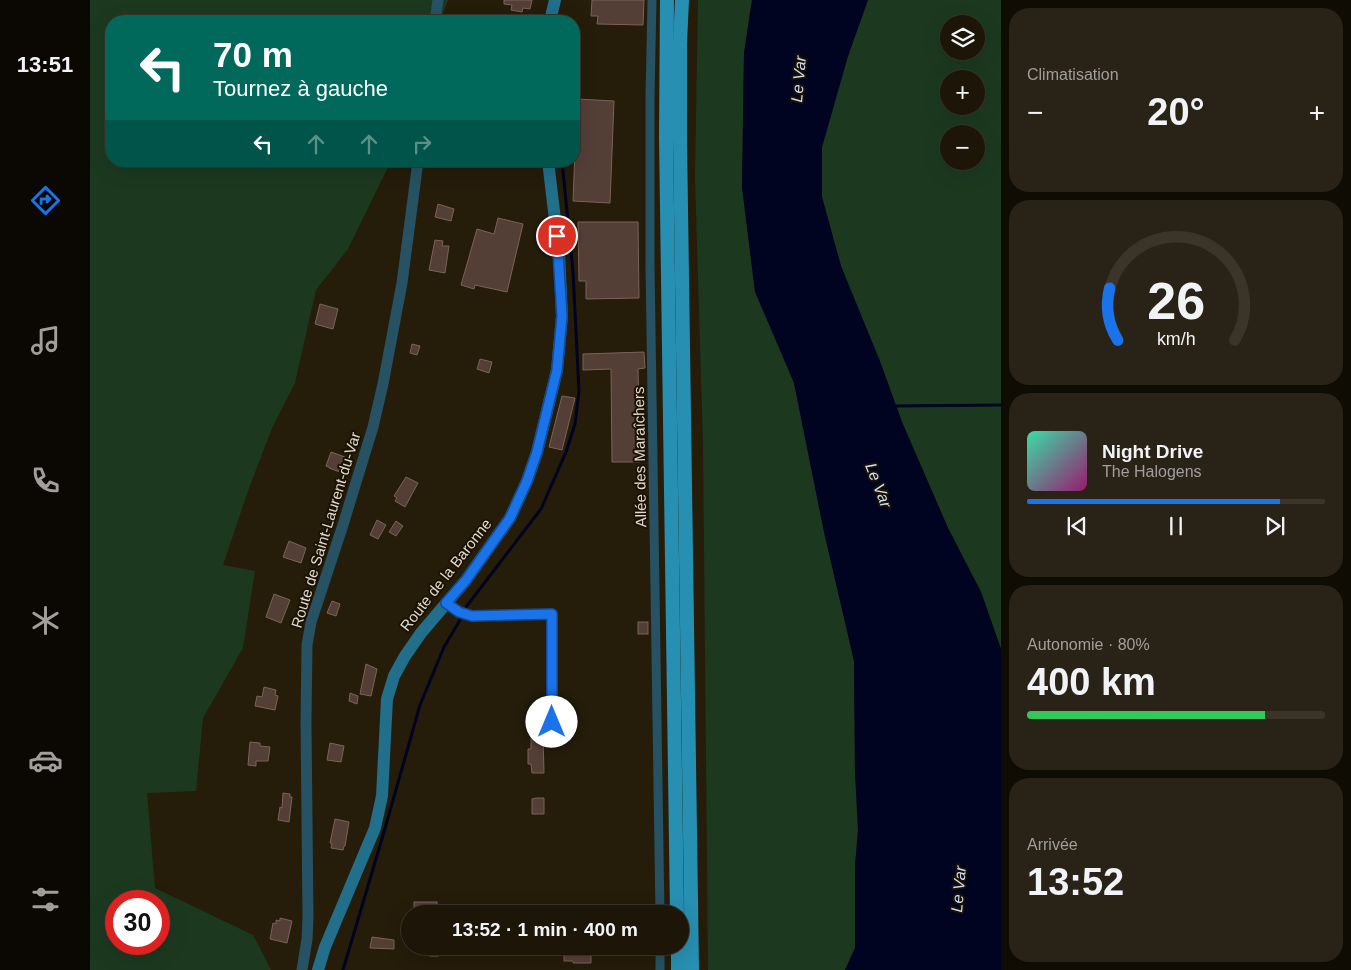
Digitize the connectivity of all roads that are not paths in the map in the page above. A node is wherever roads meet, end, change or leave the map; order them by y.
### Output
1 (438, 0) edge
2 (555, 0) edge
3 (652, 0) edge
4 (668, 0) edge
5 (682, 0) edge
6 (436, 15) edge
7 (551, 15) edge
8 (417, 167) edge
9 (549, 167) edge
10 (446, 603) junction
11 (552, 722) dead end
12 (660, 905) edge
13 (678, 905) edge
14 (660, 955) edge
15 (678, 955) edge
16 (302, 970) edge
17 (318, 970) edge
18 (660, 970) edge
19 (678, 970) edge
20 (692, 970) edge

1 - 6 street
2 - 7 main road
3 - 12 street, Allée des Maraîchers
4 - 13 highway
5 - 20 highway
8 - 16 street, Route de Saint-Laurent-du-Var
9 - 10 main road, Route de la Baronne
10 - 11 street
10 - 17 main road, Route de la Baronne
14 - 18 street
15 - 19 highway

